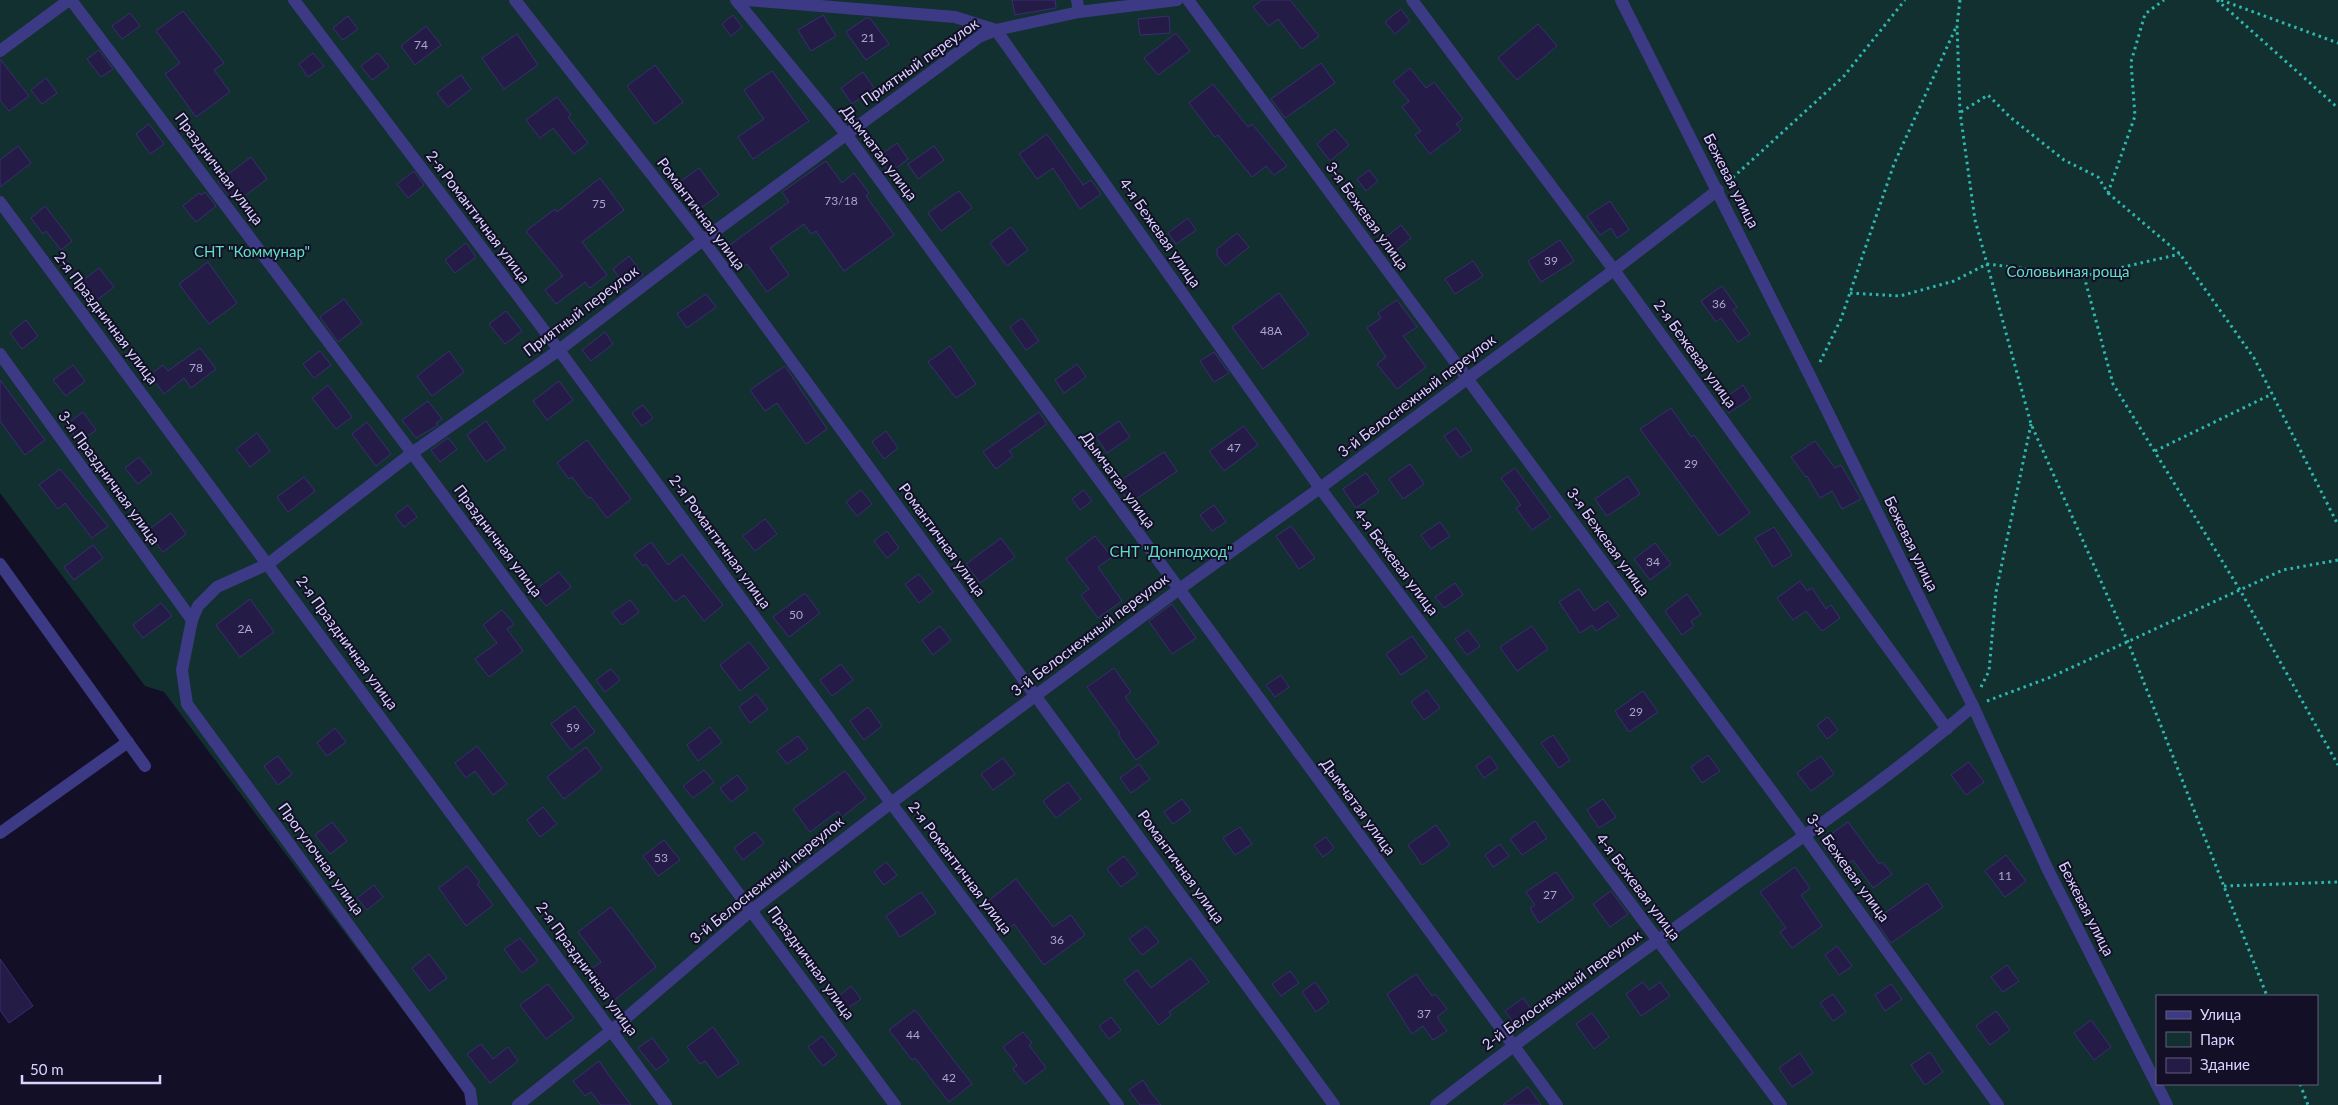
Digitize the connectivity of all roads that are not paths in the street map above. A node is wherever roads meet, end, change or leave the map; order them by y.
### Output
1 (70, 0) edge
2 (294, 0) edge
3 (515, 0) edge
4 (736, 0) edge
5 (747, 0) edge
6 (1177, 0) edge
7 (1188, 0) edge
8 (1412, 0) edge
9 (1621, 0) edge
10 (1078, 6) edge
11 (996, 30) junction
12 (0, 51) edge
13 (846, 134) junction
14 (1718, 190) junction
15 (0, 202) edge
16 (702, 240) junction
17 (1614, 270) junction
18 (559, 350) junction
19 (0, 354) edge
20 (1467, 378) junction
21 (412, 453) junction
22 (1320, 488) junction
23 (0, 564) edge
24 (268, 564) junction
25 (1178, 590) junction
26 (192, 620) junction
27 (1036, 696) junction
28 (1973, 706) junction
29 (1947, 729) junction
30 (128, 742) junction
31 (145, 766) dead end
32 (891, 803) junction
33 (0, 833) edge
34 (1804, 835) junction
35 (752, 910) junction
36 (1658, 940) junction
37 (612, 1030) junction
38 (1513, 1046) junction
39 (472, 1105) edge
40 (518, 1105) edge
41 (666, 1105) edge
42 (895, 1105) edge
43 (1118, 1105) edge
44 (1334, 1105) edge
45 (1436, 1105) edge
46 (1557, 1105) edge
47 (1781, 1105) edge
48 (1998, 1105) edge
49 (2166, 1105) edge

1 - 12 street
1 - 21 street, Праздничная улица
2 - 18 street, 2-я Романтичная улица
3 - 16 street, Романтичная улица
4 - 13 street, Дымчатая улица
5 - 11 street
6 - 10 street
7 - 20 street, 3-я Бежевая улица
8 - 17 street, 2-я Бежевая улица
9 - 14 street, Бежевая улица
10 - 11 street
11 - 13 street, Приятный переулок
11 - 22 street, 4-я Бежевая улица
13 - 16 street, Приятный переулок
13 - 25 street, Дымчатая улица
14 - 17 street, 3-й Белоснежный переулок
14 - 28 street, Бежевая улица
15 - 24 street, 2-я Праздничная улица
16 - 18 street, Приятный переулок
16 - 27 street, Романтичная улица
17 - 20 street, 3-й Белоснежный переулок
17 - 29 street, 2-я Бежевая улица
18 - 21 street, Приятный переулок
18 - 32 street, 2-я Романтичная улица
19 - 26 street, 3-я Праздничная улица
20 - 22 street, 3-й Белоснежный переулок
20 - 34 street, 3-я Бежевая улица
21 - 24 street, Приятный переулок
21 - 35 street, Праздничная улица
22 - 25 street, 3-й Белоснежный переулок
22 - 36 street, 4-я Бежевая улица
23 - 30 street
24 - 26 street, Приятный переулок
24 - 37 street, 2-я Праздничная улица
25 - 27 street, 3-й Белоснежный переулок
25 - 38 street, Дымчатая улица
26 - 39 street, Прогулочная улица
27 - 32 street, 3-й Белоснежный переулок
27 - 44 street, Романтичная улица
28 - 29 street, 2-й Белоснежный переулок
28 - 49 street, Бежевая улица
29 - 34 street, 2-й Белоснежный переулок
30 - 31 street
30 - 33 street
32 - 35 street, 3-й Белоснежный переулок
32 - 43 street, 2-я Романтичная улица
34 - 36 street, 2-й Белоснежный переулок
34 - 48 street, 3-я Бежевая улица
35 - 37 street, 3-й Белоснежный переулок
35 - 42 street, Праздничная улица
36 - 38 street, 2-й Белоснежный переулок
36 - 47 street, 4-я Бежевая улица
37 - 40 street, 3-й Белоснежный переулок
37 - 41 street, 2-я Праздничная улица
38 - 45 street, 2-й Белоснежный переулок
38 - 46 street, Дымчатая улица

